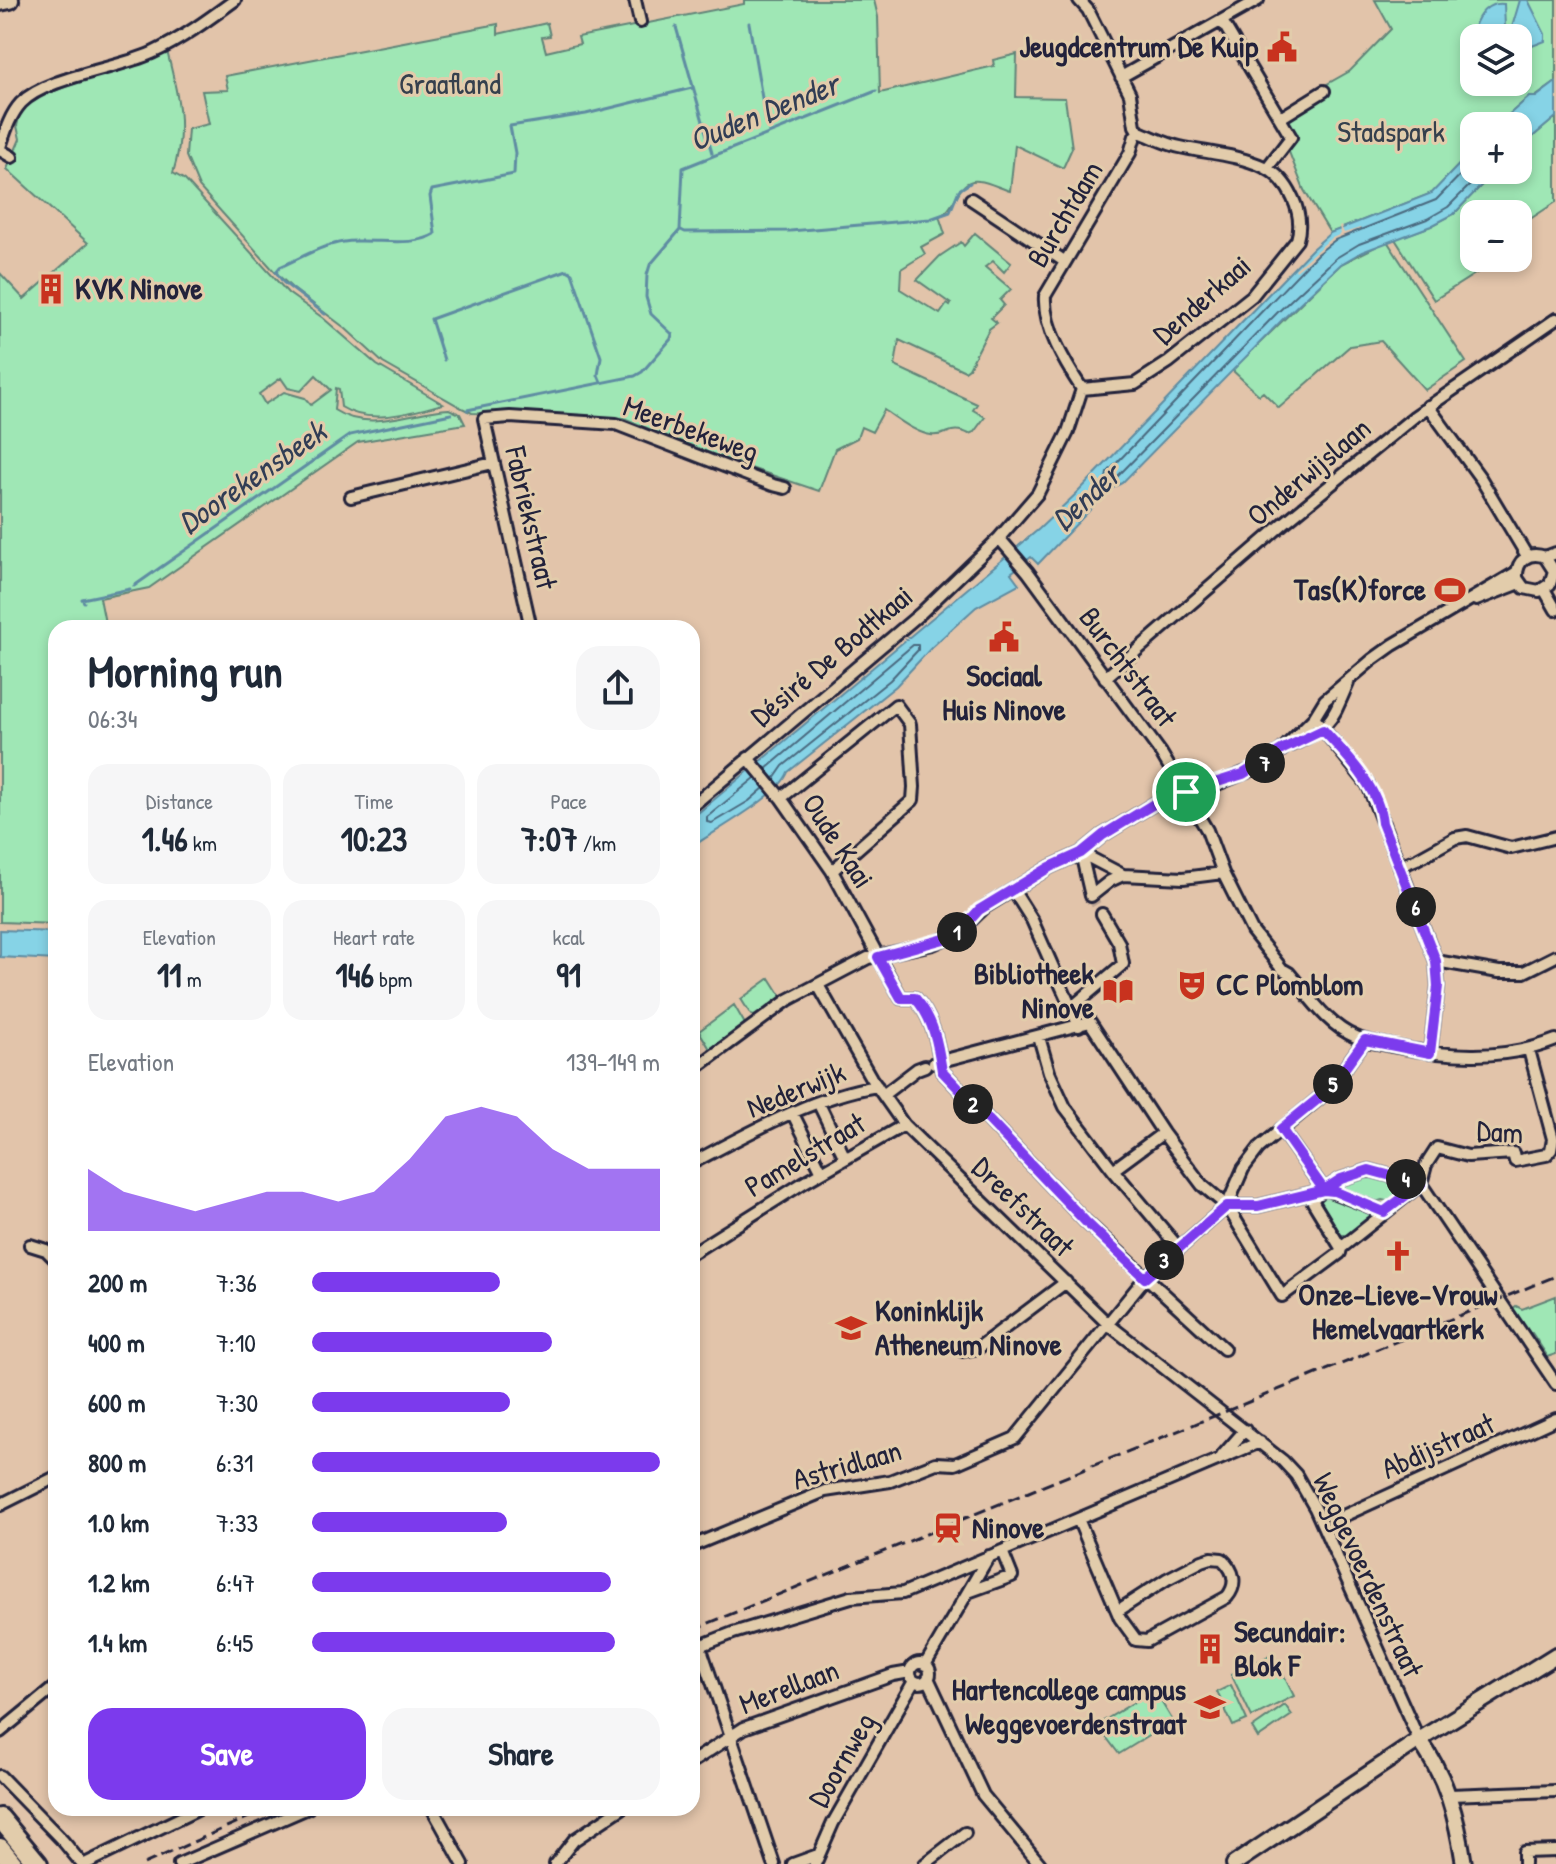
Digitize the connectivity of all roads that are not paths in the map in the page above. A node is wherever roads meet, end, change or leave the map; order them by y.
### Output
1 (10, 0) edge
2 (235, 0) edge
3 (635, 0) edge
4 (1079, 0) edge
5 (1258, 0) edge
6 (0, 2) edge
7 (1222, 21) junction
8 (640, 22) dead end
9 (1121, 77) junction
10 (1324, 91) dead end
11 (1282, 117) junction
12 (1139, 132) junction
13 (0, 148) edge
14 (12, 157) dead end
15 (1267, 168) junction
16 (971, 199) dead end
17 (1064, 261) junction
18 (1556, 319) edge
19 (1082, 389) junction
20 (1428, 406) junction
21 (484, 419) joint
22 (493, 463) junction
23 (785, 488) dead end
24 (351, 497) dead end
25 (1005, 545) junction
26 (1551, 555) edge
27 (1527, 556) junction
28 (1555, 570) edge
29 (1518, 577) junction
30 (1544, 589) junction
31 (1556, 610) edge
32 (529, 620) edge
33 (1351, 677) junction
34 (1105, 678) junction
35 (1314, 718) junction
36 (1323, 730) junction
37 (1283, 749) junction
38 (750, 760) junction
39 (1186, 792) junction
40 (781, 798) junction
41 (700, 800) edge
42 (1556, 837) edge
43 (1081, 853) junction
44 (1400, 866) junction
45 (832, 871) junction
46 (1223, 873) junction
47 (1123, 875) junction
48 (1013, 890) junction
49 (1102, 914) tunnel mouth
50 (1556, 956) edge
51 (878, 957) junction
52 (1436, 961) junction
53 (818, 985) junction
54 (1071, 1008) junction
55 (1084, 1024) junction
56 (1039, 1037) junction
57 (1365, 1040) junction
58 (1556, 1040) edge
59 (1529, 1050) junction
60 (1430, 1053) junction
61 (934, 1063) junction
62 (700, 1065) edge
63 (880, 1090) junction
64 (818, 1102) junction
65 (793, 1114) junction
66 (904, 1125) junction
67 (1281, 1129) junction
68 (1163, 1133) junction
69 (1554, 1151) edge
70 (845, 1158) junction
71 (700, 1159) edge
72 (1113, 1170) junction
73 (822, 1172) junction
74 (1421, 1184) junction
75 (1324, 1189) junction
76 (1227, 1206) junction
77 (1384, 1212) junction
78 (30, 1245) dead end
79 (1178, 1247) junction
80 (700, 1248) edge
81 (1341, 1248) junction
82 (48, 1252) edge
83 (1145, 1278) junction
84 (1066, 1282) junction
85 (1108, 1324) junction
86 (1224, 1349) dead end
87 (963, 1351) dead end
88 (1556, 1384) edge
89 (1556, 1419) edge
90 (1245, 1430) junction
91 (1260, 1442) junction
92 (1220, 1458) junction
93 (48, 1481) edge
94 (0, 1505) edge
95 (1078, 1519) junction
96 (1322, 1525) junction
97 (700, 1543) edge
98 (1002, 1551) junction
99 (989, 1556) junction
100 (968, 1592) junction
101 (1119, 1610) junction
102 (700, 1646) edge
103 (1556, 1655) edge
104 (700, 1658) edge
105 (925, 1665) junction
106 (912, 1676) junction
107 (928, 1678) junction
108 (48, 1693) edge
109 (0, 1732) edge
110 (730, 1737) junction
111 (1419, 1740) junction
112 (700, 1757) edge
113 (0, 1776) edge
114 (1556, 1791) edge
115 (1450, 1795) junction
116 (184, 1816) edge
117 (290, 1816) edge
118 (436, 1816) edge
119 (610, 1816) edge
120 (0, 1818) edge
121 (965, 1833) dead end
122 (0, 1848) edge
123 (1556, 1851) edge
124 (816, 1860) edge
125 (13, 1864) edge
126 (38, 1864) edge
127 (83, 1864) edge
128 (179, 1864) edge
129 (463, 1864) edge
130 (555, 1864) edge
131 (774, 1864) edge
132 (793, 1864) edge
133 (925, 1864) edge
134 (1040, 1864) edge
135 (1234, 1864) edge
136 (1464, 1864) edge
137 (1524, 1864) edge

1 - 6 main road
2 - 13 street
3 - 8 street
4 - 9 street
5 - 7 street
7 - 9 street
7 - 11 street
9 - 12 street
10 - 11 street
11 - 15 street
12 - 15 street
12 - 17 street, Burchtdam
13 - 14 street
15 - 19 street, Denderkaai
16 - 17 street
17 - 19 street, Burchtdam
18 - 20 street, Onderwijslaan
19 - 25 street, Désiré De Bodtkaai
20 - 27 street
20 - 34 street, Onderwijslaan
21 - 22 street, Fabriekstraat
21 - 23 street, Meerbekeweg
22 - 24 street
22 - 32 street, Fabriekstraat
25 - 34 street, Burchtstraat
25 - 38 street, Désiré De Bodtkaai
26 - 27 street
26 - 28 street
27 - 29 street
28 - 30 street
29 - 30 street
29 - 33 street
30 - 31 street
33 - 35 street
33 - 36 street
34 - 39 street, Burchtstraat
35 - 36 street
35 - 37 street
36 - 37 street
36 - 44 street
37 - 39 street
38 - 40 street, Oude Kaai
38 - 41 street, Désiré De Bodtkaai
39 - 43 street
39 - 46 street, Burchtstraat
40 - 45 street, Oude Kaai
40 - 45 street
42 - 44 street
43 - 47 street
43 - 47 street
43 - 48 street
44 - 52 street
45 - 51 street, Oude Kaai
46 - 47 street
46 - 57 street, Burchtstraat
48 - 51 street
48 - 54 street
49 - 54 street
50 - 52 street
51 - 53 street
51 - 61 street, Oude Kaai
52 - 60 street
53 - 62 street
53 - 63 street, Dreefstraat
54 - 55 street
55 - 56 street
55 - 68 street
56 - 61 street
56 - 72 street
57 - 60 street
57 - 67 street
58 - 59 street
59 - 60 street
59 - 69 street, Dam
61 - 63 street
61 - 83 street, Oude Kaai
63 - 64 street, Nederwijk
63 - 66 street, Dreefstraat
64 - 65 street, Nederwijk
64 - 70 street
65 - 71 street, Nederwijk
65 - 73 street
66 - 70 street, Pamelstraat
66 - 84 street, Dreefstraat
67 - 75 street
67 - 76 street
68 - 72 street
68 - 76 street
69 - 74 street, Dam
70 - 73 street, Pamelstraat
72 - 79 street
73 - 80 street, Pamelstraat
74 - 75 street
74 - 77 street
74 - 88 street
75 - 76 street
75 - 77 street
75 - 81 street
76 - 79 street
76 - 81 street
77 - 81 street
78 - 82 street
79 - 83 street
83 - 85 street
83 - 86 street, Oude Kaai
84 - 85 street, Dreefstraat
84 - 87 street
85 - 90 street, Weggevoerdenstraat
85 - 97 street, Astridlaan
89 - 96 street, Abdijstraat
90 - 91 street, Weggevoerdenstraat
90 - 92 street
91 - 92 street
91 - 96 street, Weggevoerdenstraat
92 - 95 street
93 - 94 street
95 - 98 street
95 - 101 street
96 - 111 street, Weggevoerdenstraat
98 - 99 street
98 - 100 street
99 - 100 street
99 - 102 street
100 - 105 street
101 - 101 street
103 - 111 main road
104 - 110 street
105 - 106 street
105 - 107 street
106 - 107 street
106 - 110 street, Merellaan
106 - 124 street, Doornweg
107 - 134 street
108 - 109 street
110 - 112 street, Merellaan
110 - 131 street
111 - 115 main road
111 - 135 main road
113 - 127 street
114 - 115 street
115 - 136 main road
116 - 127 street
117 - 128 street
118 - 129 street
119 - 130 street
120 - 126 highway
121 - 133 street
122 - 125 highway
123 - 137 street
124 - 132 street

